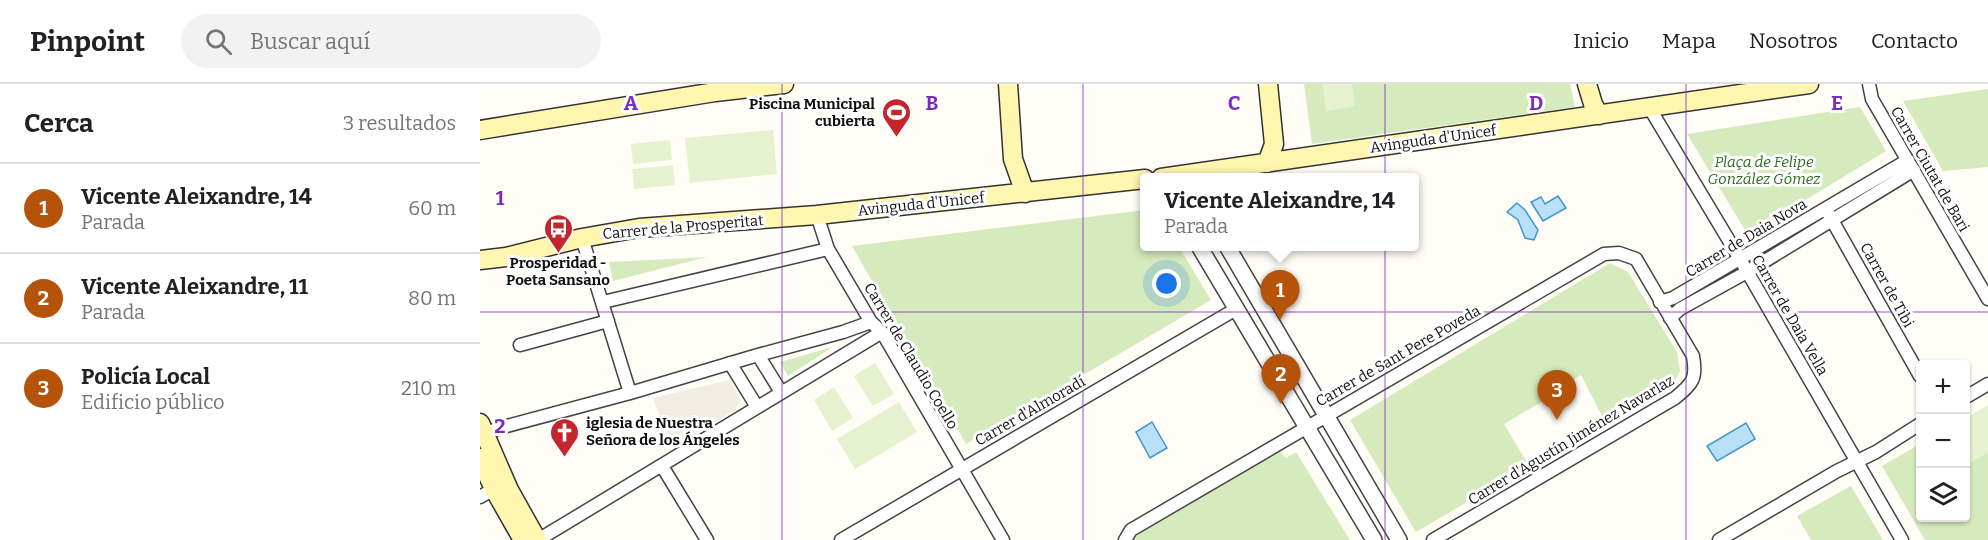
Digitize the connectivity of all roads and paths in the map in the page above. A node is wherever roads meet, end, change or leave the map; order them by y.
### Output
1 (784, 84) edge
2 (1008, 84) edge
3 (1268, 84) edge
4 (1587, 84) edge
5 (1809, 84) edge
6 (1869, 84) edge
7 (1648, 107) junction
8 (1599, 115) junction
9 (480, 130) edge
10 (1267, 163) junction
11 (1911, 165) junction
12 (1205, 173) edge
13 (1140, 180) edge
14 (1024, 193) junction
15 (1829, 214) junction
16 (817, 215) junction
17 (582, 238) junction
18 (828, 249) junction
19 (1202, 251) edge
20 (1230, 251) edge
21 (1740, 259) junction
22 (480, 260) edge
23 (1747, 272) junction
24 (1988, 299) edge
25 (603, 302) junction
26 (1660, 302) junction
27 (1236, 309) junction
28 (1670, 318) junction
29 (608, 321) junction
30 (871, 322) junction
31 (882, 332) junction
32 (838, 333) junction
33 (520, 345) dead end
34 (849, 351) junction
35 (758, 355) junction
36 (730, 363) junction
37 (1916, 369) edge
38 (1988, 384) edge
39 (781, 392) junction
40 (630, 393) junction
41 (1970, 394) edge
42 (757, 407) junction
43 (1326, 415) junction
44 (1916, 426) edge
45 (1306, 427) junction
46 (481, 430) edge
47 (480, 458) edge
48 (1857, 461) junction
49 (663, 466) junction
50 (961, 468) junction
51 (487, 493) edge
52 (860, 535) edge
53 (702, 538) edge
54 (523, 540) edge
55 (537, 540) edge
56 (841, 540) edge
57 (1004, 540) edge
58 (1125, 540) edge
59 (1374, 540) edge
60 (1399, 540) edge
61 (1433, 540) edge
62 (1719, 540) edge
63 (1902, 540) edge

1 - 9 main road
2 - 14 main road
3 - 10 main road
4 - 8 main road
5 - 7 main road, Avinguda d'Unicef
6 - 11 street, Carrer Ciutat de Bari
7 - 8 main road, Avinguda d'Unicef
7 - 21 street, Carrer de Daia Vella
8 - 10 main road, Avinguda d'Unicef
10 - 12 main road, Avinguda d'Unicef
11 - 15 street, Carrer de Daia Nova
11 - 24 street, Carrer Ciutat de Bari
13 - 14 main road, Avinguda d'Unicef
14 - 16 main road, Avinguda d'Unicef
15 - 21 street, Carrer de Daia Nova
15 - 23 street, Carrer de Daia Nova
15 - 37 street, Carrer de Tibi
16 - 17 main road, Carrer de la Prosperitat
16 - 18 street, Carrer de Claudio Coello
17 - 22 main road, Carrer de la Prosperitat
17 - 25 street
18 - 25 street
18 - 30 street, Carrer de Claudio Coello
19 - 27 street
20 - 43 street
21 - 23 street, Carrer de Daia Vella
21 - 26 street, Carrer de Daia Nova
23 - 28 street, Carrer de Daia Nova
23 - 48 street, Carrer de Daia Vella
25 - 29 street
26 - 28 street, Carrer de Sant Pere Poveda
26 - 43 street, Carrer de Sant Pere Poveda
27 - 45 street
27 - 50 street, Carrer d'Almoradí
28 - 61 street, Carrer d'Agustín Jiménez Navarlaz
29 - 33 street
29 - 40 street
30 - 31 street, Carrer de Claudio Coello
30 - 32 street
31 - 34 street
31 - 50 street, Carrer de Claudio Coello
32 - 34 street
32 - 35 street
34 - 39 street
35 - 36 street
35 - 39 street
36 - 40 street
36 - 42 street
38 - 41 street
39 - 42 street
40 - 46 street
42 - 49 street
43 - 45 street, Carrer de Sant Pere Poveda
43 - 60 street
44 - 48 street
45 - 58 street, Carrer de Sant Pere Poveda
45 - 59 street
46 - 55 main road
47 - 51 main road
48 - 62 street
48 - 63 street, Carrer de Daia Vella
49 - 53 street
49 - 55 street
50 - 52 street, Carrer d'Almoradí
50 - 57 street, Carrer de Claudio Coello
51 - 54 main road
52 - 56 street, Carrer d'Almoradí

